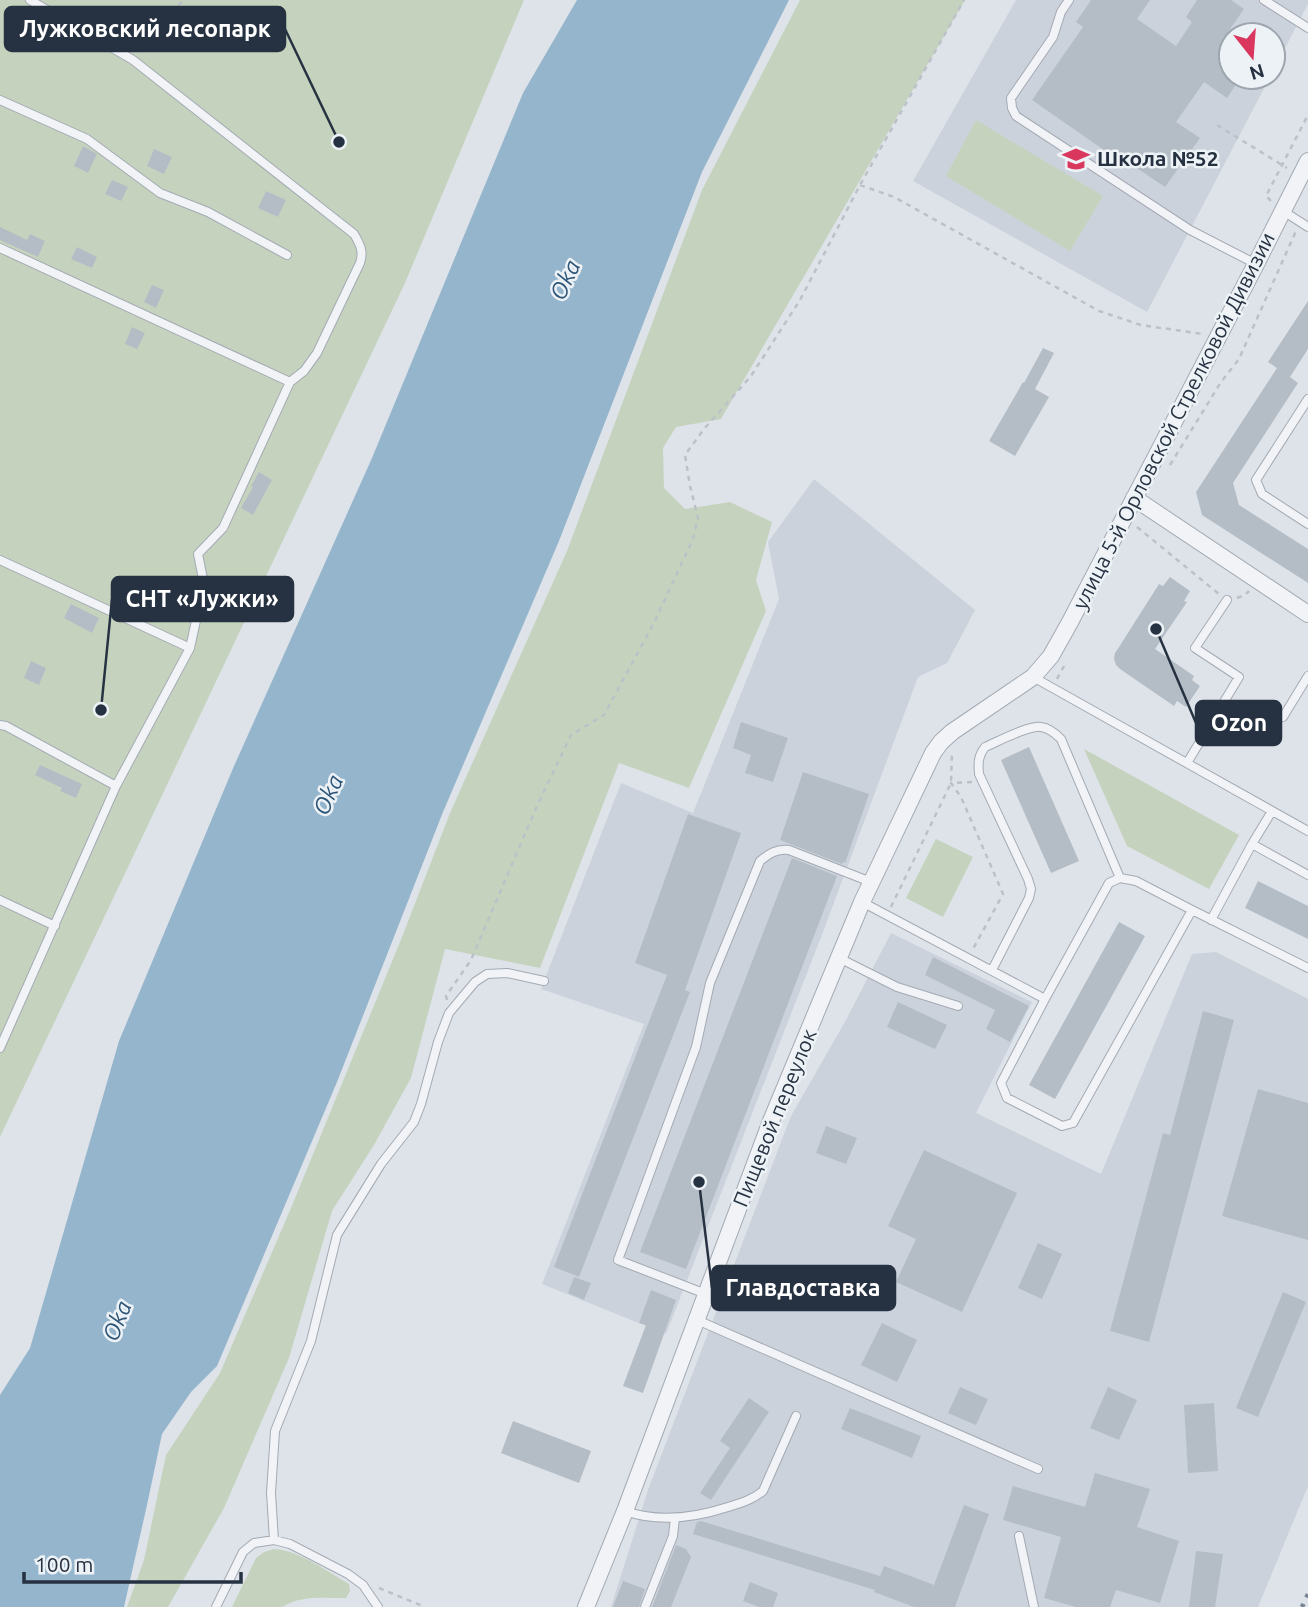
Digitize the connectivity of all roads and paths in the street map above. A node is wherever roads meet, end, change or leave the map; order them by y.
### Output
1 (30, 0) edge
2 (183, 0) edge
3 (964, 0) edge
4 (1069, 0) edge
5 (1264, 0) edge
6 (1308, 28) edge
7 (134, 60) junction
8 (0, 100) edge
9 (1308, 115) edge
10 (1217, 125) dead end
11 (1282, 166) junction
12 (1304, 168) edge
13 (860, 186) junction
14 (1280, 209) junction
15 (1308, 227) edge
16 (0, 248) edge
17 (287, 255) dead end
18 (1256, 264) junction
19 (1206, 335) dead end
20 (290, 382) junction
21 (1308, 399) edge
22 (1134, 498) junction
23 (1308, 524) edge
24 (1138, 527) dead end
25 (0, 561) edge
26 (1227, 600) joint
27 (1308, 614) edge
28 (190, 648) junction
29 (1033, 677) junction
30 (1308, 677) edge
31 (1283, 717) dead end
32 (0, 725) edge
33 (1187, 763) junction
34 (982, 781) junction
35 (116, 786) junction
36 (1272, 811) junction
37 (1308, 831) edge
38 (1252, 844) junction
39 (1308, 875) edge
40 (1120, 878) junction
41 (871, 882) junction
42 (0, 900) edge
43 (862, 902) junction
44 (1192, 910) junction
45 (1211, 920) junction
46 (55, 926) junction
47 (839, 958) junction
48 (968, 958) junction
49 (1308, 968) edge
50 (992, 970) junction
51 (544, 981) dead end
52 (1045, 999) junction
53 (958, 1006) dead end
54 (449, 1013) junction
55 (0, 1048) edge
56 (706, 1294) junction
57 (697, 1320) junction
58 (796, 1416) dead end
59 (1038, 1469) dead end
60 (625, 1511) junction
61 (675, 1518) junction
62 (1019, 1536) dead end
63 (274, 1540) junction
64 (363, 1585) junction
65 (216, 1607) edge
66 (378, 1607) edge
67 (425, 1607) edge
68 (586, 1607) edge
69 (645, 1607) edge
70 (1034, 1607) edge

1 - 7 lane
2 - 7 path
3 - 13 path
4 - 18 lane
5 - 6 lane
7 - 20 lane
8 - 17 lane
9 - 11 path
10 - 11 path
11 - 12 path
11 - 14 path
12 - 14 street, улица 5-й Орловской Стрелковой Дивизии
13 - 19 path
13 - 54 path
14 - 15 lane
14 - 18 street, улица 5-й Орловской Стрелковой Дивизии
16 - 20 lane
18 - 22 street, улица 5-й Орловской Стрелковой Дивизии
20 - 28 lane
21 - 23 lane
22 - 27 street
22 - 29 street, улица 5-й Орловской Стрелковой Дивизии
24 - 26 path
25 - 28 lane
26 - 33 lane
28 - 35 lane
29 - 33 lane
29 - 41 street, Пищевой переулок
30 - 31 lane
32 - 35 lane
33 - 36 lane
34 - 40 lane
34 - 48 path
34 - 50 lane
35 - 46 lane
36 - 37 lane
36 - 38 lane
38 - 39 lane
38 - 45 lane
40 - 44 lane
40 - 52 lane
41 - 43 street, Пищевой переулок
41 - 56 lane
42 - 46 lane
43 - 47 street, Пищевой переулок
43 - 48 lane
44 - 45 lane
44 - 52 lane
45 - 49 lane
46 - 55 lane
47 - 53 lane
47 - 56 street, Пищевой переулок
48 - 50 lane
50 - 52 lane
51 - 54 lane
54 - 63 lane
56 - 57 street, Пищевой переулок
57 - 59 lane
57 - 60 street, Пищевой переулок
58 - 61 lane
60 - 61 lane
60 - 68 street, Пищевой переулок
61 - 69 lane
62 - 70 lane
63 - 64 lane
63 - 65 lane
64 - 66 lane
64 - 67 path

